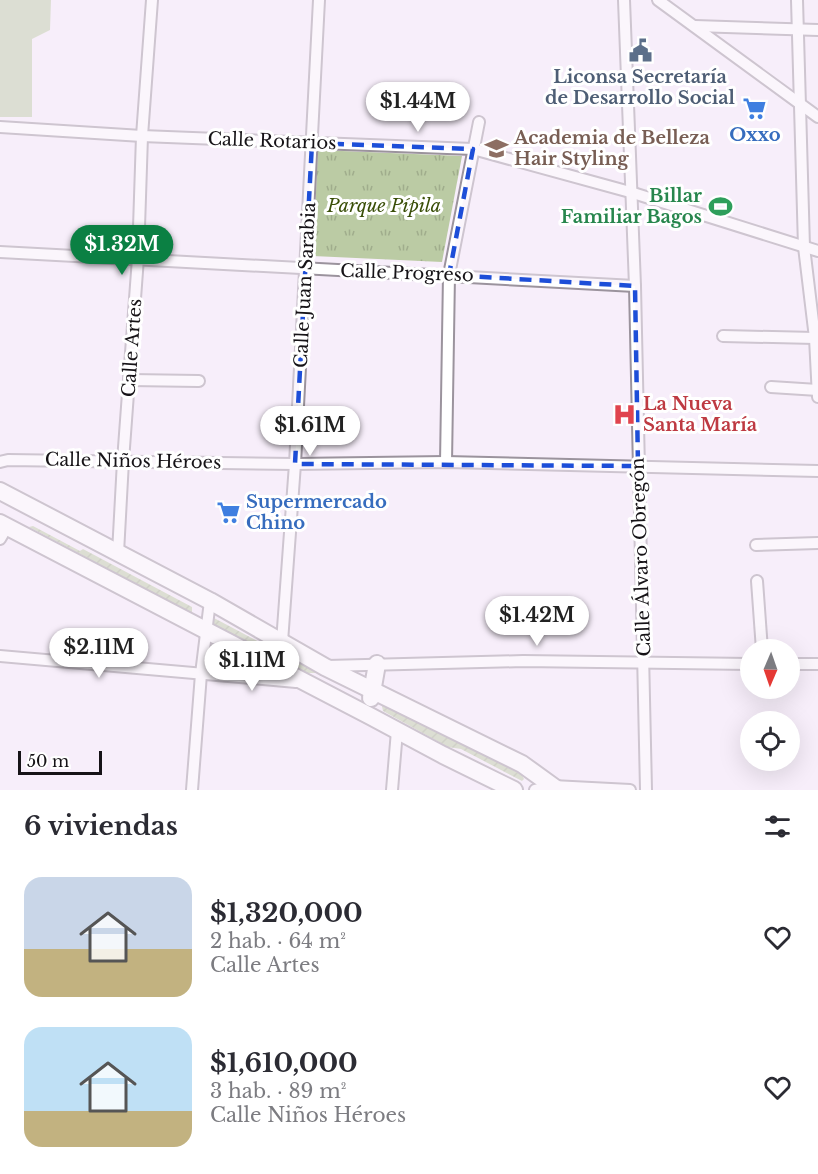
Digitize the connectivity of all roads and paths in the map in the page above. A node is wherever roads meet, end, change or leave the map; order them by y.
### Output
1 (152, 0) edge
2 (319, 0) edge
3 (624, 0) edge
4 (658, 0) edge
5 (797, 0) edge
6 (695, 26) junction
7 (798, 30) junction
8 (818, 30) edge
9 (800, 105) junction
10 (818, 117) edge
11 (479, 122) dead end
12 (0, 128) edge
13 (142, 136) junction
14 (312, 143) junction
15 (473, 150) junction
16 (630, 192) junction
17 (804, 247) junction
18 (818, 251) edge
19 (0, 252) edge
20 (138, 258) junction
21 (306, 269) junction
22 (449, 274) junction
23 (635, 286) junction
24 (723, 336) dead end
25 (815, 338) junction
26 (130, 380) junction
27 (199, 381) dead end
28 (771, 387) dead end
29 (818, 390) edge
30 (818, 397) edge
31 (123, 460) junction
32 (0, 462) edge
33 (446, 462) junction
34 (295, 464) junction
35 (638, 466) junction
36 (818, 471) edge
37 (0, 491) edge
38 (40, 512) junction
39 (2, 530) edge
40 (818, 543) edge
41 (756, 545) dead end
42 (118, 553) junction
43 (757, 581) dead end
44 (210, 601) junction
45 (207, 632) junction
46 (761, 639) edge
47 (282, 642) junction
48 (0, 656) edge
49 (818, 663) edge
50 (377, 664) junction
51 (644, 664) junction
52 (740, 664) edge
53 (800, 664) edge
54 (325, 667) junction
55 (201, 674) junction
56 (307, 683) junction
57 (371, 690) junction
58 (370, 716) junction
59 (397, 731) junction
60 (555, 788) edge
61 (192, 790) edge
62 (392, 790) edge
63 (514, 790) edge
64 (535, 790) edge
65 (630, 790) edge
66 (646, 790) edge

1 - 13 street, Calle Artes
2 - 14 street, Calle Juan Sarabia
3 - 16 street, Calle Álvaro Obregón
4 - 6 street
5 - 7 street
6 - 7 street
6 - 9 street
7 - 8 street
7 - 9 street
9 - 10 street
9 - 17 street
11 - 15 street
12 - 13 street, Calle Rotarios
13 - 14 street, Calle Rotarios
13 - 20 street, Calle Artes
14 - 15 street, Calle Rotarios
14 - 21 street, Calle Juan Sarabia
15 - 16 street, Calle Rotarios
15 - 22 street
16 - 17 street, Calle Rotarios
16 - 23 street, Calle Álvaro Obregón
17 - 18 street, Calle Rotarios
17 - 25 street
19 - 20 street, Calle Progreso
20 - 21 street, Calle Progreso
20 - 26 street, Calle Artes
21 - 22 street, Calle Progreso
21 - 34 street, Calle Juan Sarabia
22 - 23 street, Calle Progreso
22 - 33 street
23 - 35 street, Calle Álvaro Obregón
24 - 25 street
25 - 29 street
26 - 27 street
26 - 31 street, Calle Artes
28 - 29 street
29 - 30 street
31 - 32 street, Calle Niños Héroes
31 - 34 street, Calle Niños Héroes
31 - 42 street, Calle Artes
33 - 34 street, Calle Niños Héroes
33 - 35 street, Calle Niños Héroes
34 - 47 street, Calle Juan Sarabia
35 - 36 street, Calle Niños Héroes
35 - 51 street, Calle Álvaro Obregón
37 - 38 main road
38 - 39 main road
38 - 42 main road
39 - 45 main road
40 - 41 street
42 - 44 main road
43 - 46 street
44 - 45 street
44 - 47 main road
45 - 55 street
45 - 56 main road
47 - 54 main road
48 - 55 street
49 - 53 street
50 - 51 street
50 - 54 street
50 - 57 main road
51 - 52 street
51 - 66 street, Calle Álvaro Obregón
54 - 57 main road
55 - 56 street
55 - 61 street
56 - 58 main road
57 - 58 main road
57 - 60 main road
58 - 59 main road
59 - 62 street
59 - 63 main road
60 - 64 street
60 - 65 street

